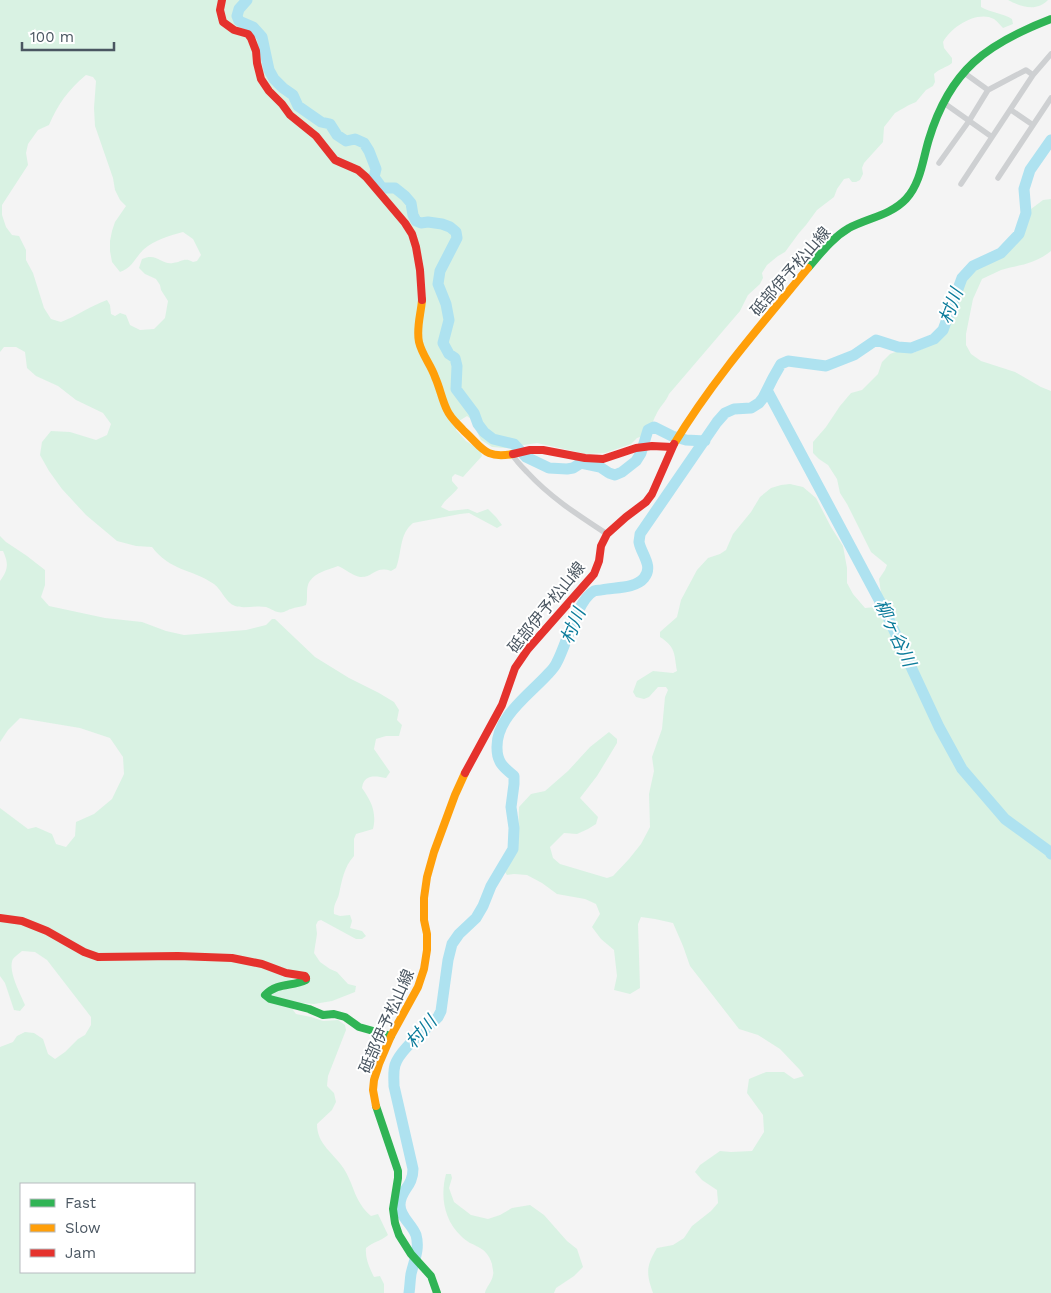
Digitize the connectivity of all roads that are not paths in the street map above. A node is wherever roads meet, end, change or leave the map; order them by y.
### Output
1 (222, 0) edge
2 (1051, 19) edge
3 (1051, 54) edge
4 (963, 72) junction
5 (1033, 75) junction
6 (988, 90) junction
7 (1051, 98) edge
8 (944, 103) junction
9 (1011, 110) junction
10 (968, 121) junction
11 (1033, 125) junction
12 (992, 137) junction
13 (939, 164) dead end
14 (998, 178) dead end
15 (961, 184) dead end
16 (672, 447) junction
17 (512, 454) junction
18 (607, 534) junction
19 (0, 918) edge
20 (391, 1036) junction
21 (437, 1293) edge

1 - 17 main road
2 - 4 main road, 砥部伊予松山線
3 - 5 street
4 - 6 street
4 - 8 main road, 砥部伊予松山線
5 - 6 street
5 - 9 street
6 - 10 street
7 - 11 street
8 - 10 street
8 - 16 main road, 砥部伊予松山線
9 - 11 street
9 - 12 street
10 - 12 street
10 - 13 street
11 - 14 street
12 - 15 street
16 - 17 main road
16 - 18 main road, 砥部伊予松山線
17 - 18 street
18 - 20 main road, 砥部伊予松山線
19 - 20 main road
20 - 21 main road, 砥部伊予松山線

